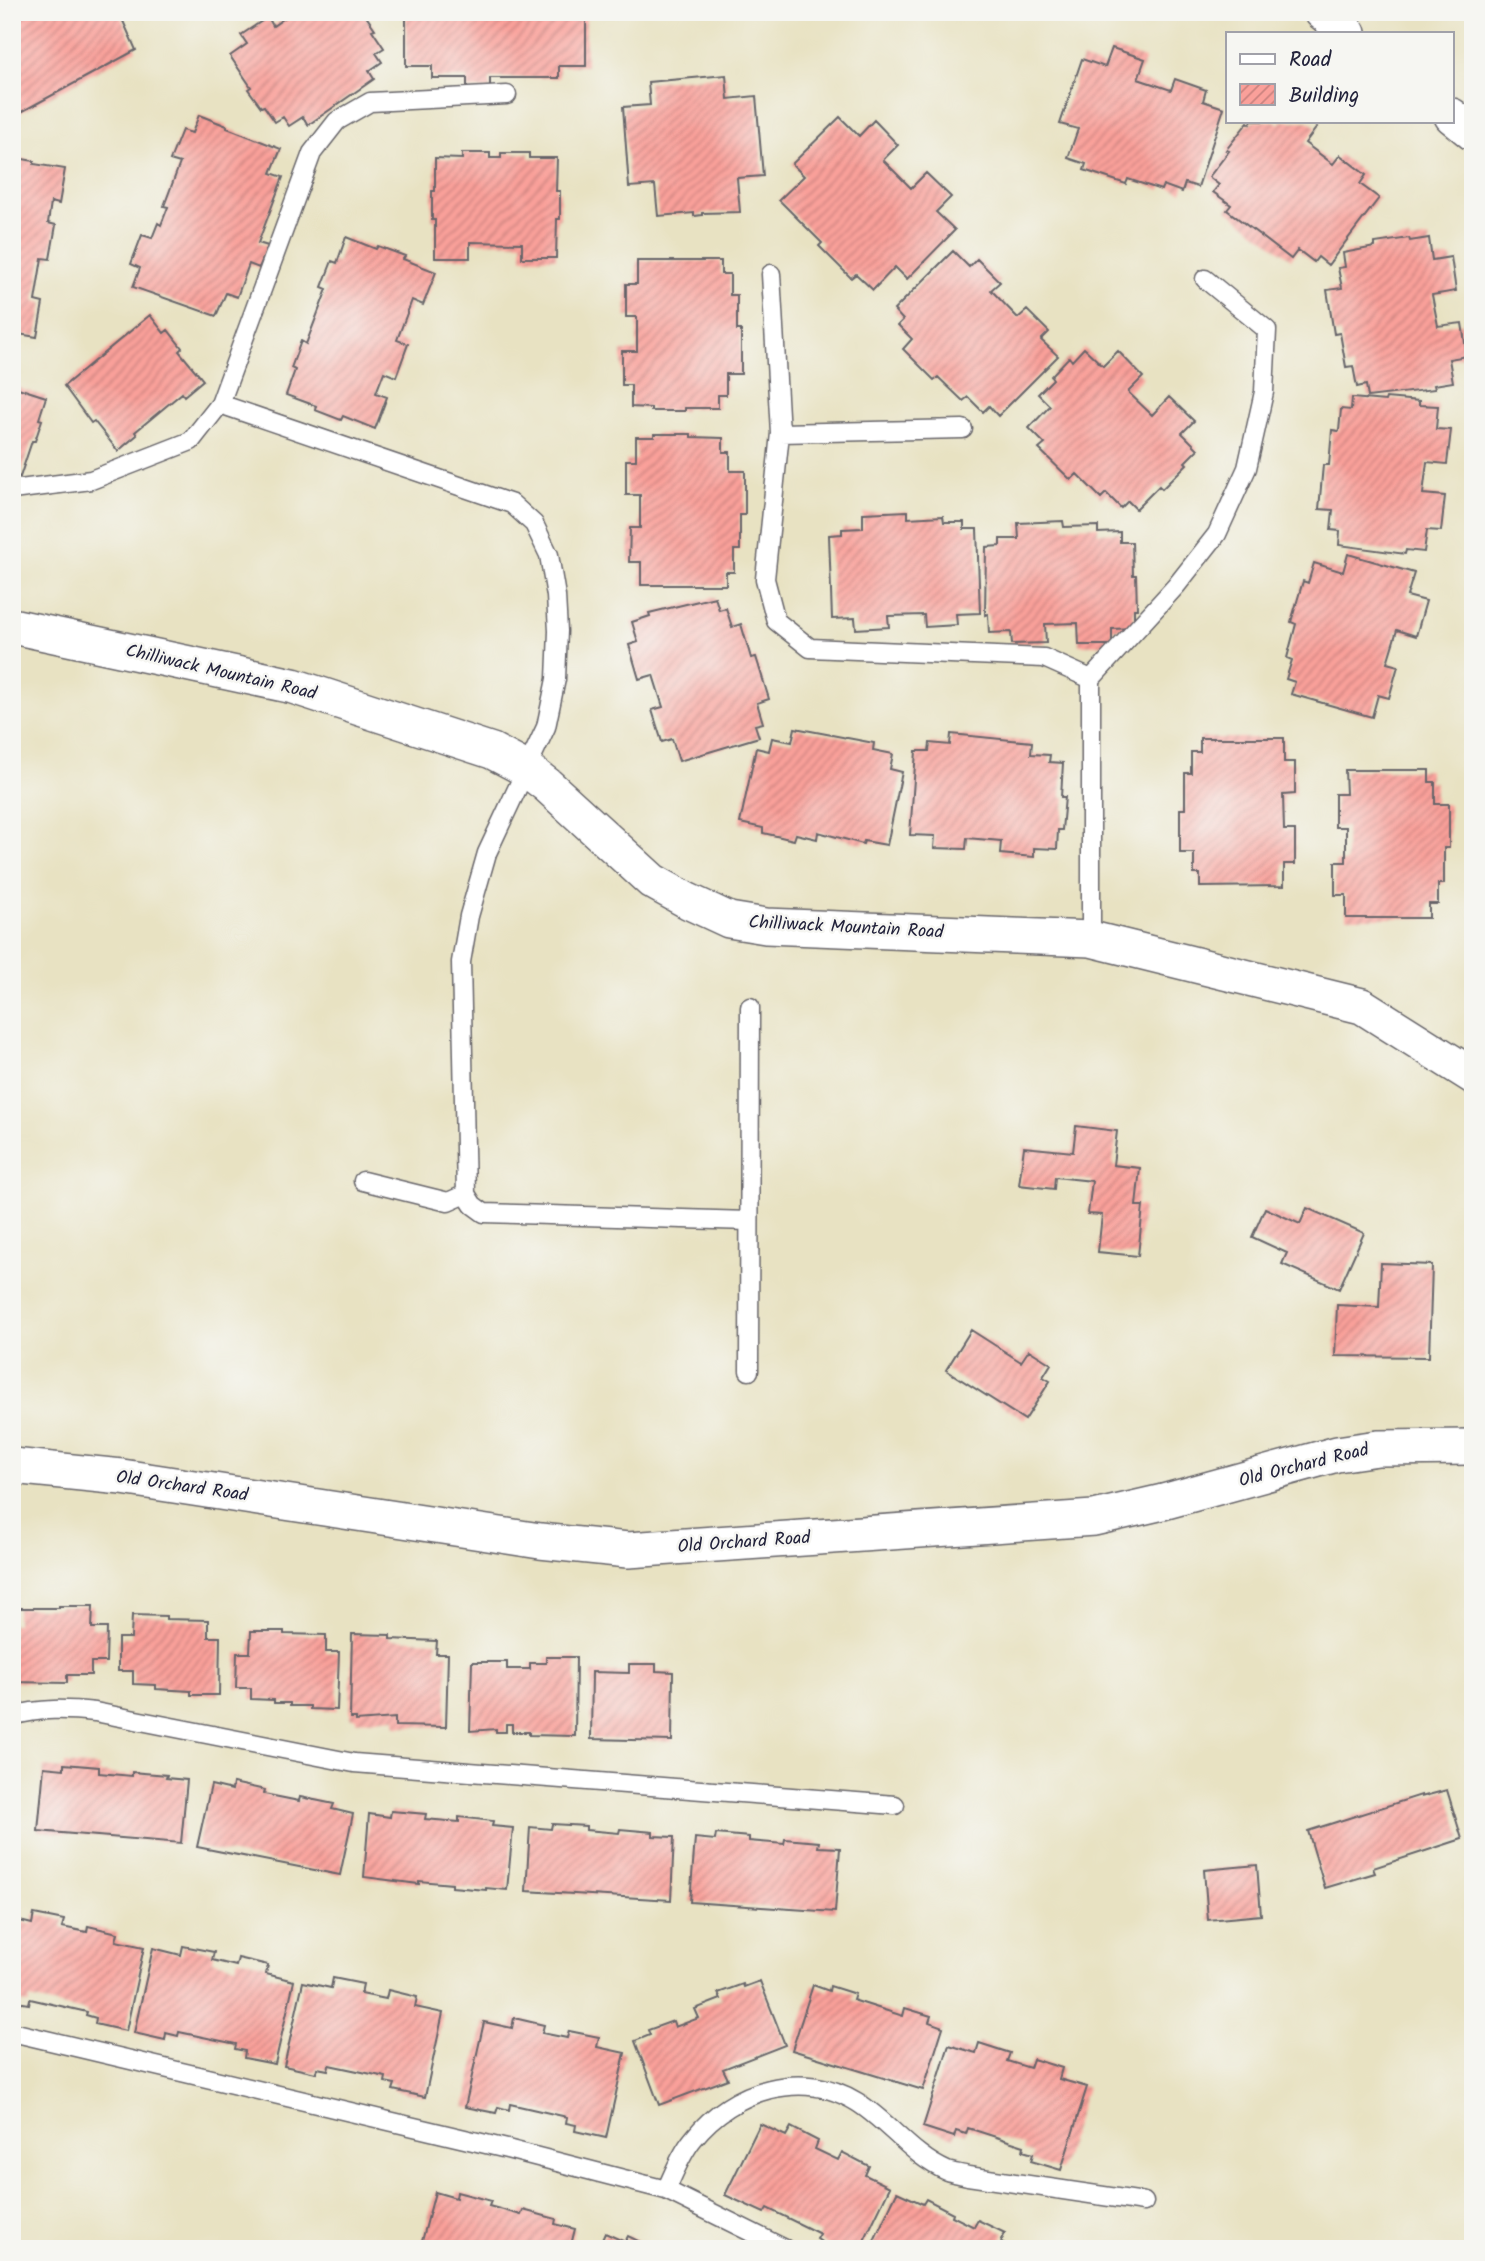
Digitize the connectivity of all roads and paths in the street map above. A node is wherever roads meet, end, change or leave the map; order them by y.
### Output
1 (1322, 12) edge
2 (1347, 32) edge
3 (507, 95) dead end
4 (1454, 118) edge
5 (1473, 132) edge
6 (771, 274) dead end
7 (1205, 279) dead end
8 (220, 404) junction
9 (963, 429) dead end
10 (780, 433) junction
11 (12, 490) edge
12 (12, 626) edge
13 (1091, 680) junction
14 (526, 769) junction
15 (1091, 939) junction
16 (750, 1007) dead end
17 (1473, 1076) edge
18 (363, 1181) dead end
19 (466, 1194) junction
20 (749, 1221) junction
21 (749, 1371) dead end
22 (1473, 1447) edge
23 (12, 1466) edge
24 (12, 1716) edge
25 (895, 1805) dead end
26 (12, 2032) edge
27 (666, 2190) junction
28 (1144, 2202) dead end
29 (785, 2249) edge

1 - 2 street
3 - 8 lane
4 - 5 street
6 - 10 lane
7 - 13 lane
8 - 11 lane
8 - 14 lane
9 - 10 lane
10 - 13 lane
12 - 14 street, Chilliwack Mountain Road
13 - 15 lane
14 - 15 street, Chilliwack Mountain Road
14 - 19 lane
15 - 17 street, Chilliwack Mountain Road
16 - 20 lane
18 - 19 lane
19 - 20 lane
20 - 21 lane
22 - 23 street, Old Orchard Road
24 - 25 lane
26 - 27 lane
27 - 28 lane
27 - 29 lane

